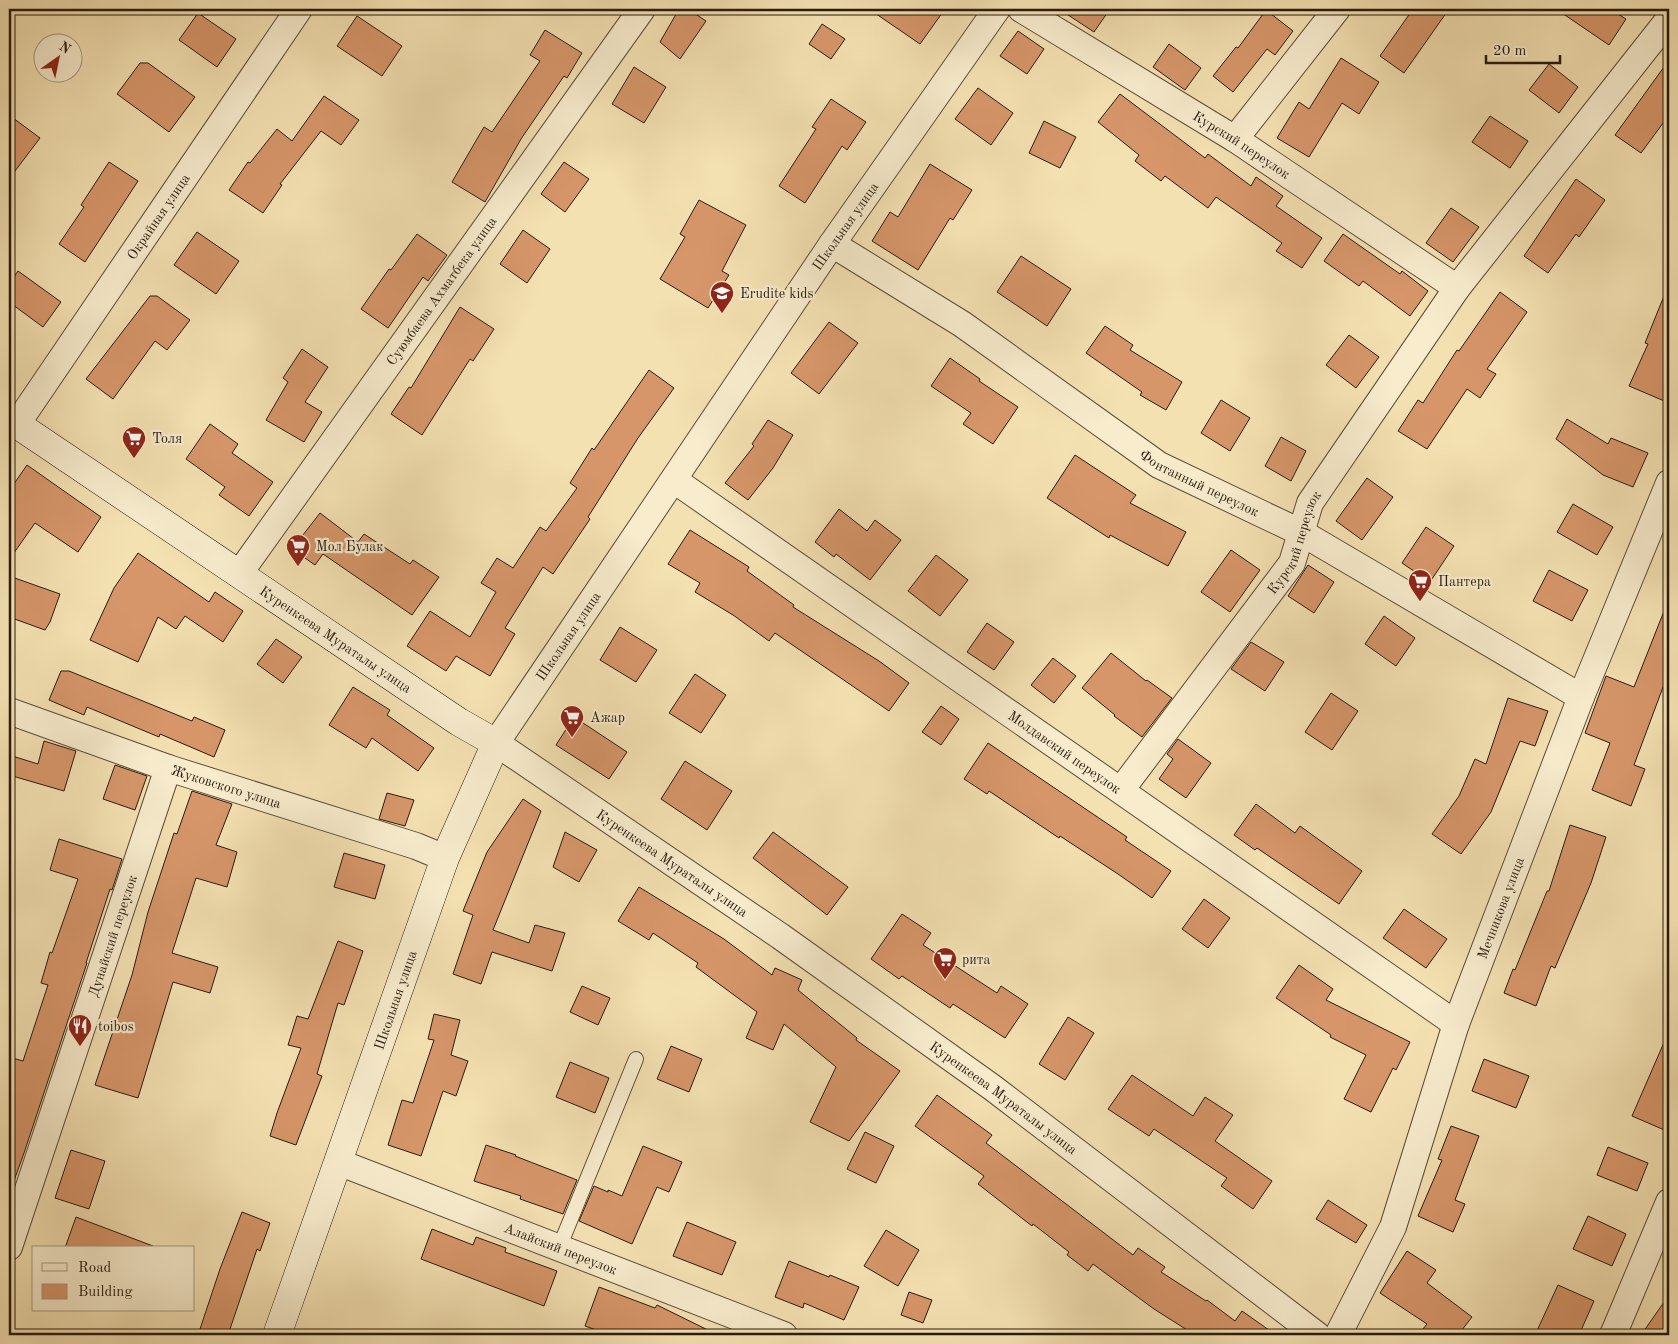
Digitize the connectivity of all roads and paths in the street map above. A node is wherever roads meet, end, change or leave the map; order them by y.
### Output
1 (299, 9) edge
2 (642, 9) edge
3 (997, 9) edge
4 (1021, 9) edge
5 (1337, 9) edge
6 (1669, 19) edge
7 (1235, 139) junction
8 (832, 244) junction
9 (1457, 288) junction
10 (13, 421) edge
11 (674, 480) junction
12 (1669, 483) edge
13 (1302, 533) junction
14 (239, 574) junction
15 (1581, 697) junction
16 (9, 711) edge
17 (496, 743) junction
18 (168, 768) junction
19 (1121, 790) junction
20 (445, 858) junction
21 (1456, 1024) junction
22 (636, 1059) dead end
23 (338, 1162) junction
24 (1669, 1202) edge
25 (9, 1247) edge
26 (559, 1248) junction
27 (277, 1335) edge
28 (784, 1335) edge
29 (1317, 1335) edge
30 (1338, 1335) edge
31 (1613, 1335) edge

1 - 10 street, Окрайная улица
2 - 14 street, Суюмбаева Ахматбека улица
3 - 8 street, Школьная улица
4 - 7 street, Курский переулок
5 - 7 street
6 - 9 street, Курский переулок
7 - 9 street, Курский переулок
8 - 11 street, Школьная улица
8 - 13 street, Фонтанный переулок
9 - 13 street, Курский переулок
10 - 14 street, Куренкеева Мураталы улица
11 - 17 street, Школьная улица
11 - 19 street, Молдавский переулок
12 - 15 street, Мечникова улица
13 - 15 street, Фонтанный переулок
13 - 19 street, Курский переулок
14 - 17 street, Куренкеева Мураталы улица
15 - 21 street, Мечникова улица
16 - 18 street, Жуковского улица
17 - 20 street, Школьная улица
17 - 29 street, Куренкеева Мураталы улица
18 - 20 street, Жуковского улица
18 - 25 street, Дунайский переулок
19 - 21 street, Молдавский переулок
20 - 23 street, Школьная улица
21 - 30 street, Мечникова улица
22 - 26 lane
23 - 26 street, Алайский переулок
23 - 27 street, Школьная улица
24 - 31 street
26 - 28 street, Алайский переулок

